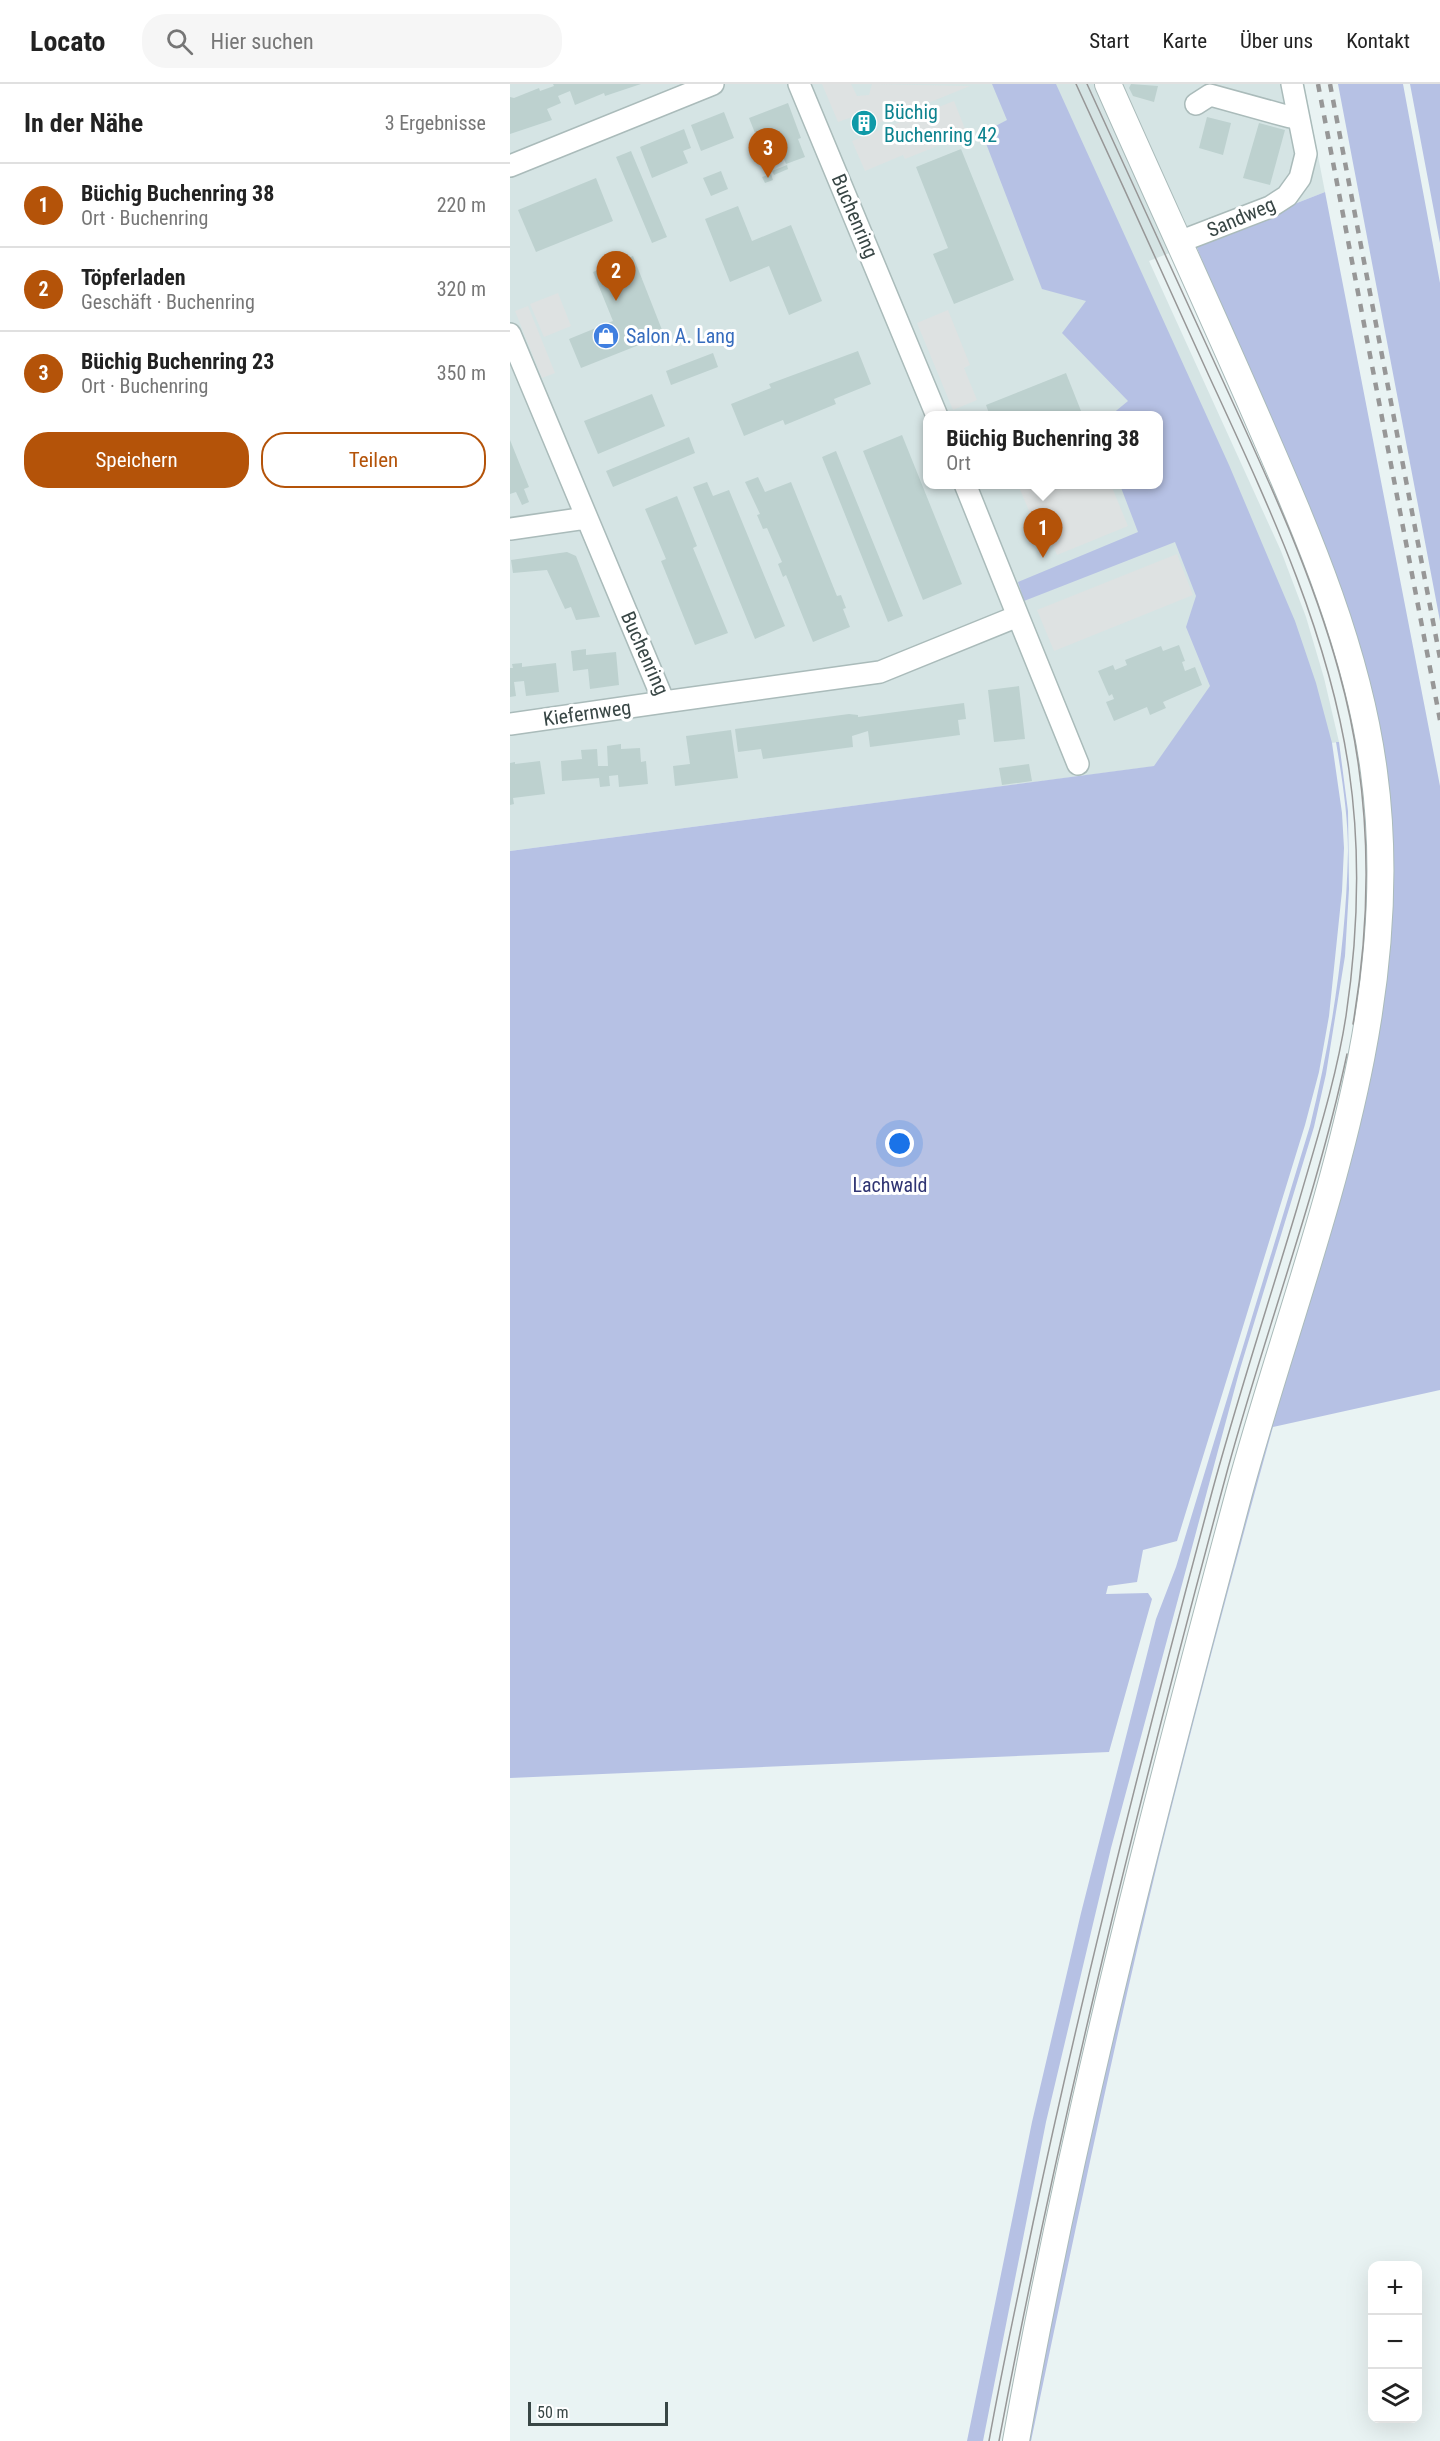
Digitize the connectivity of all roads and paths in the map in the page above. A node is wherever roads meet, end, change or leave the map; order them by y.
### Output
1 (713, 84) edge
2 (799, 84) edge
3 (1108, 84) edge
4 (1293, 84) edge
5 (1196, 104) dead end
6 (1298, 115) junction
7 (510, 166) edge
8 (1179, 242) junction
9 (510, 334) edge
10 (935, 411) edge
11 (967, 489) edge
12 (586, 518) junction
13 (510, 529) edge
14 (1018, 616) junction
15 (664, 702) junction
16 (510, 724) edge
17 (1078, 764) dead end
18 (1016, 2441) edge

1 - 7 street
2 - 10 street, Buchenring
3 - 8 street
4 - 6 street, Sandweg
5 - 6 street
6 - 8 street, Sandweg
8 - 18 street
9 - 12 street, Buchenring
11 - 14 street
12 - 13 street
12 - 15 street, Buchenring
14 - 15 street, Buchenring
14 - 17 street
15 - 16 street, Kiefernweg

